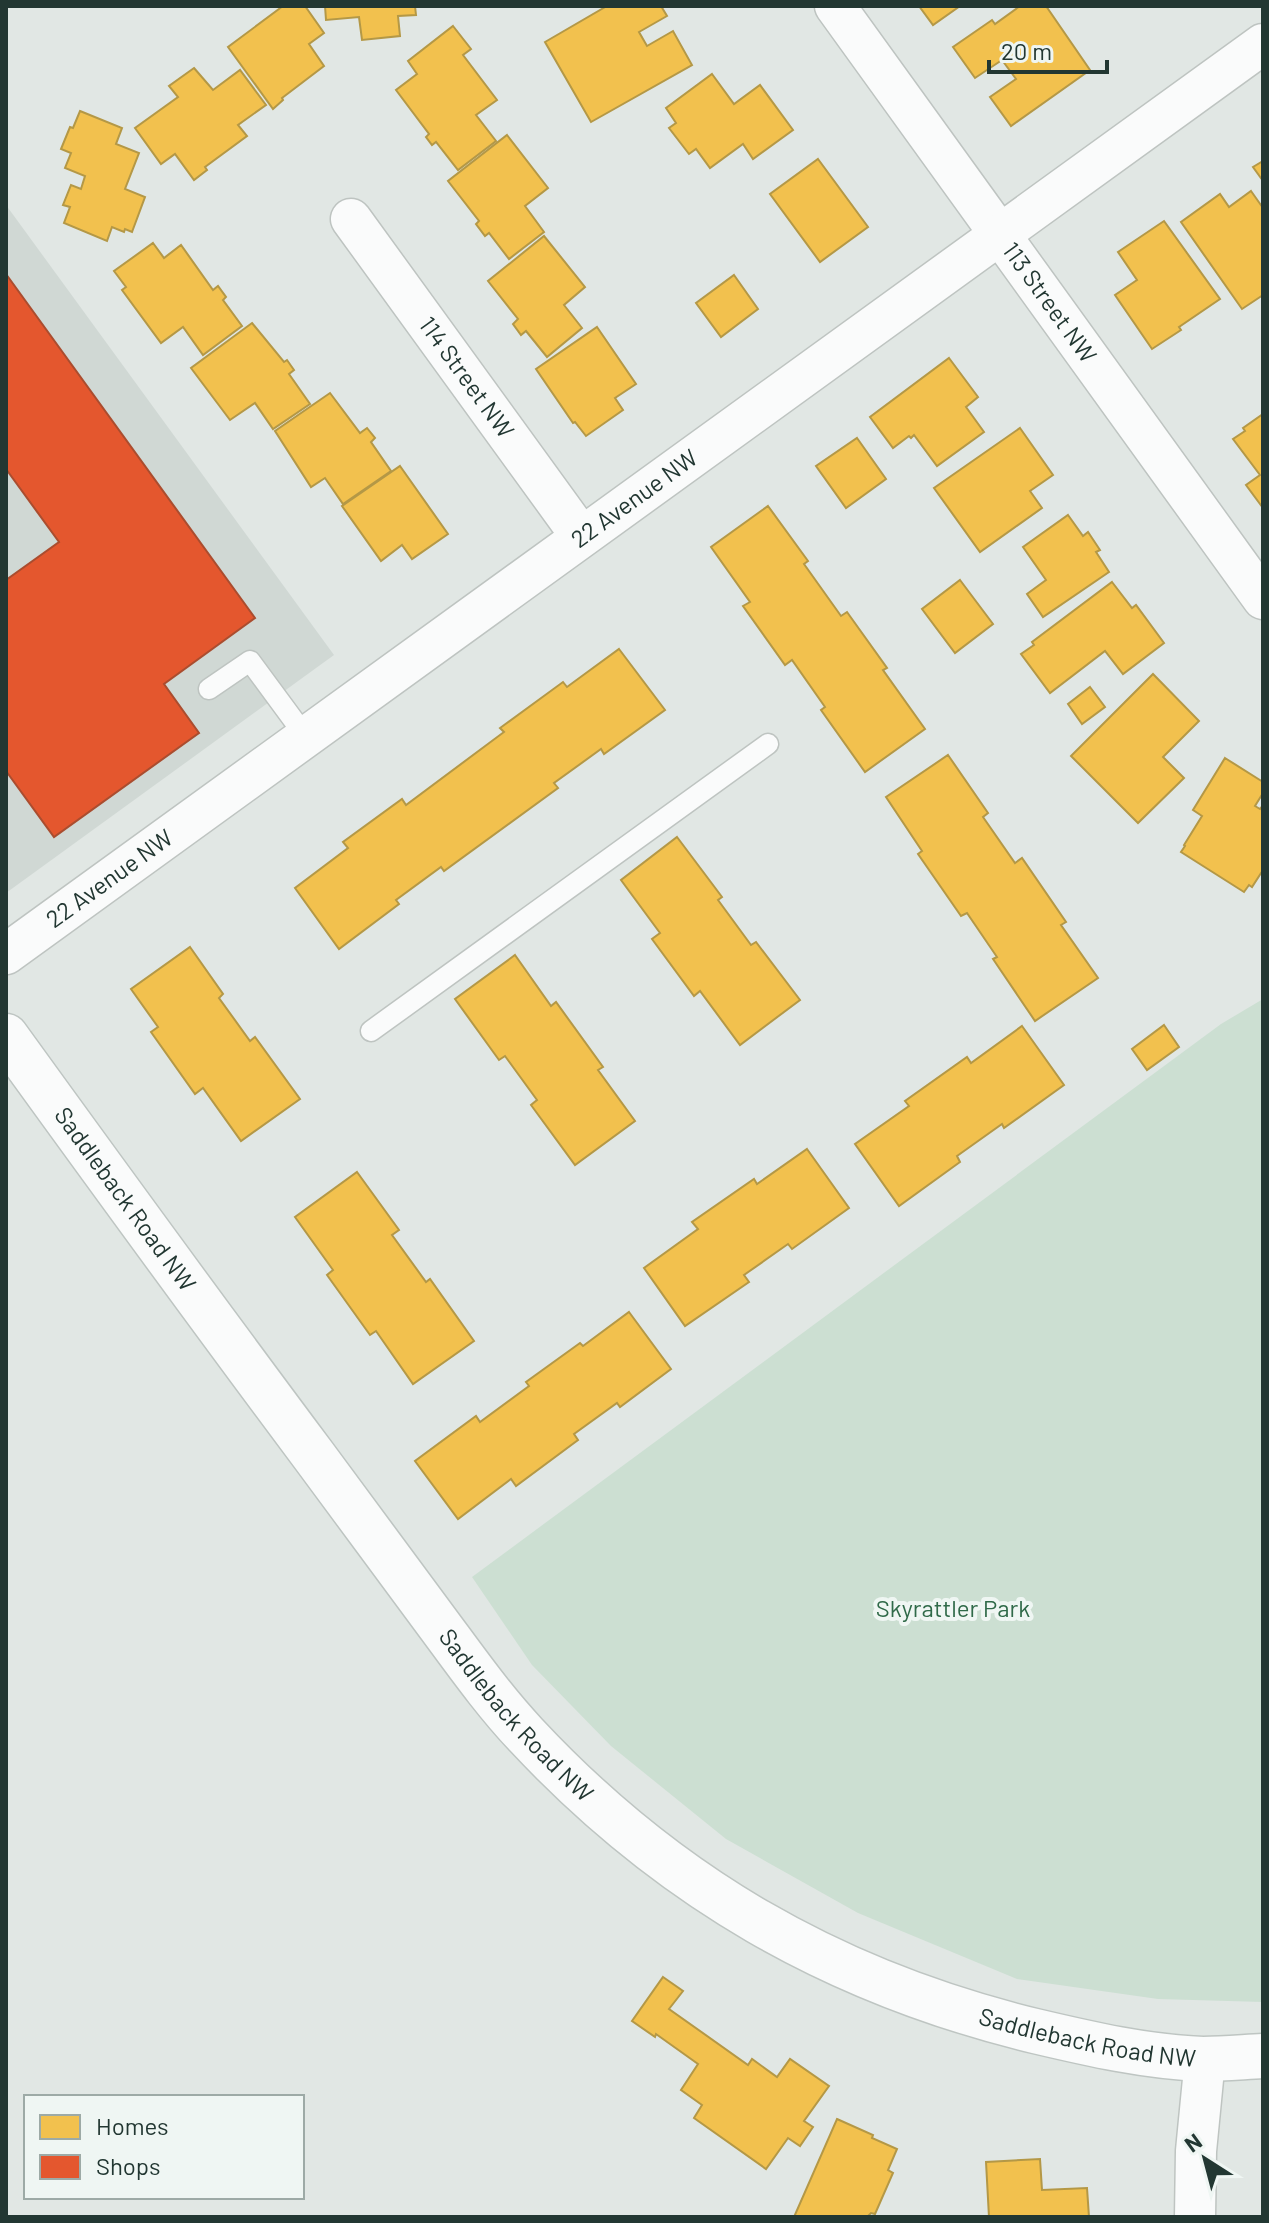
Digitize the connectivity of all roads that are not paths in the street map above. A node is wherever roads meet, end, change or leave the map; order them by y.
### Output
1 (835, 6) edge
2 (1263, 44) edge
3 (351, 219) dead end
4 (1000, 235) junction
5 (581, 536) junction
6 (1263, 599) edge
7 (209, 689) dead end
8 (306, 737) junction
9 (768, 744) dead end
10 (6, 954) edge
11 (371, 1031) dead end
12 (6, 1036) edge
13 (1263, 2056) edge
14 (1205, 2059) junction
15 (1195, 2217) edge

1 - 4 street, 113 Street NW
2 - 4 street, 22 Avenue NW
3 - 5 street, 114 Street NW
4 - 5 street, 22 Avenue NW
4 - 6 street, 113 Street NW
5 - 8 street, 22 Avenue NW
7 - 8 lane
8 - 10 street, 22 Avenue NW
9 - 11 lane
12 - 14 street, Saddleback Road NW
13 - 14 street, Saddleback Road NW
14 - 15 street

